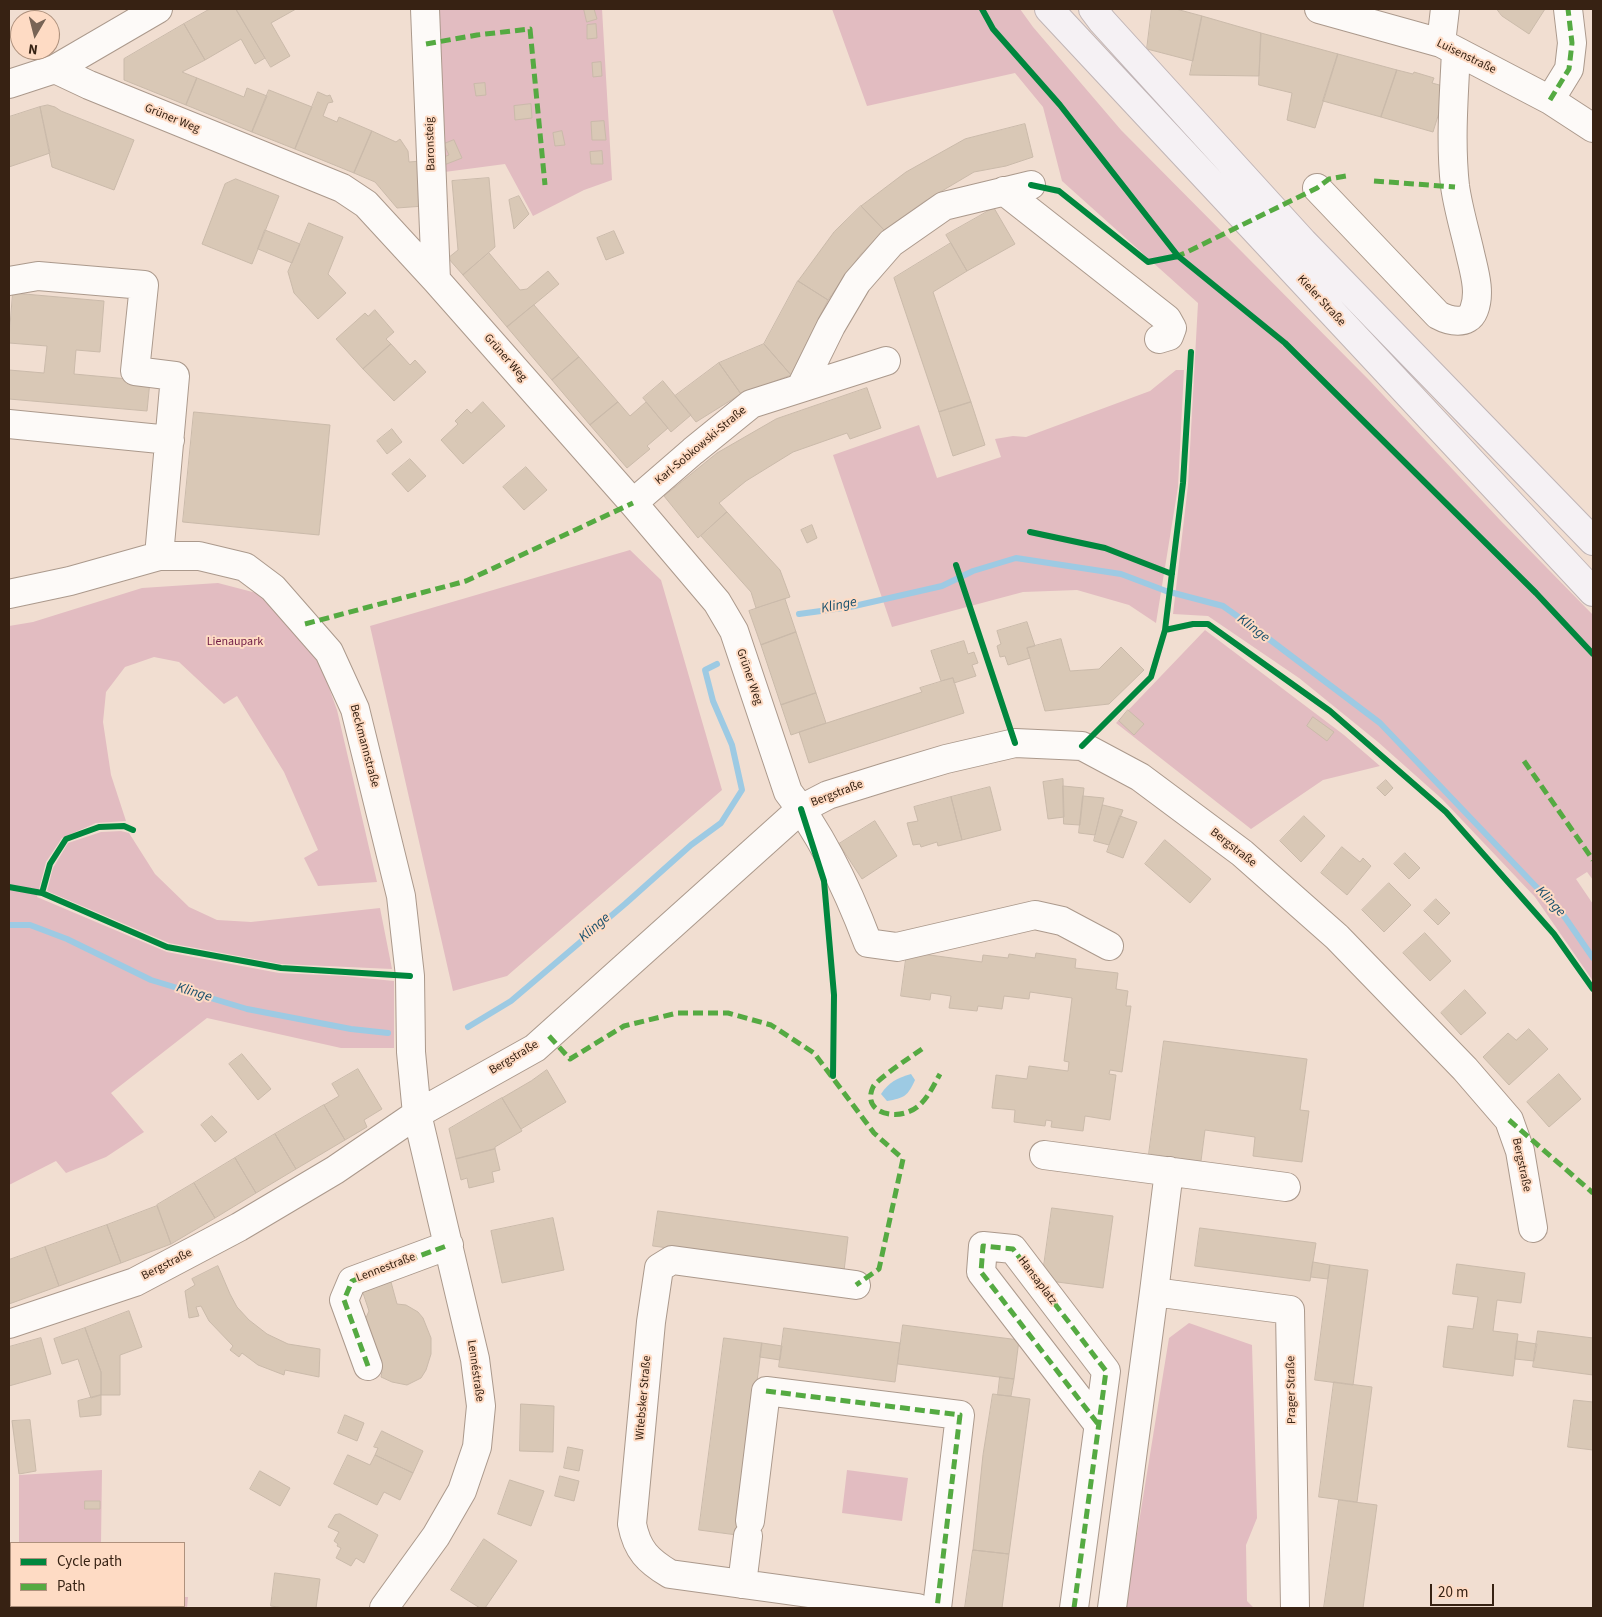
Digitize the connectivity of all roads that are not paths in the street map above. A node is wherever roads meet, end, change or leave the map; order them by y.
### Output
1 (158, 9) edge
2 (425, 9) edge
3 (1049, 9) edge
4 (1093, 9) edge
5 (1319, 9) edge
6 (1445, 9) edge
7 (1568, 9) edge
8 (1448, 47) junction
9 (55, 69) junction
10 (9, 84) edge
11 (1550, 100) junction
12 (1593, 128) edge
13 (1031, 185) dead end
14 (1317, 188) dead end
15 (1004, 191) junction
16 (436, 280) junction
17 (9, 281) edge
18 (1159, 339) dead end
19 (886, 361) dead end
20 (801, 387) junction
21 (9, 424) edge
22 (170, 440) junction
23 (633, 503) junction
24 (1593, 541) edge
25 (159, 556) junction
26 (1593, 592) edge
27 (9, 594) edge
28 (801, 808) junction
29 (1108, 946) dead end
30 (417, 1114) junction
31 (1044, 1155) dead end
32 (1169, 1172) junction
33 (1286, 1187) dead end
34 (1533, 1228) dead end
35 (449, 1245) junction
36 (856, 1285) dead end
37 (1154, 1292) junction
38 (9, 1324) edge
39 (368, 1366) dead end
40 (1098, 1424) junction
41 (742, 1584) junction
42 (806, 1601) edge
43 (384, 1608) edge
44 (918, 1608) edge
45 (937, 1608) edge
46 (1074, 1608) edge
47 (1112, 1608) edge
48 (1295, 1608) edge

1 - 9 street
2 - 16 street, Baronsteig
3 - 26 main road, Kieler Straße
4 - 24 main road
5 - 8 street, Luisenstraße
6 - 8 street
7 - 11 street
8 - 11 street, Luisenstraße
8 - 14 street
9 - 10 street
9 - 16 street, Grüner Weg
11 - 12 street, Luisenstraße
13 - 15 street
15 - 18 street
15 - 20 street
16 - 23 street, Grüner Weg
17 - 22 street
19 - 20 street, Karl-Sobkowski-Straße
20 - 23 street, Karl-Sobkowski-Straße
21 - 22 street
22 - 25 street
23 - 28 street, Grüner Weg
25 - 27 street, Beckmannstraße
25 - 30 street, Beckmannstraße
28 - 29 street, Grüner Weg
28 - 30 street, Bergstraße
28 - 34 street, Bergstraße
30 - 35 street, Lennéstraße
30 - 38 street, Bergstraße
31 - 32 street
32 - 33 street
32 - 37 street
35 - 39 street, Lennestraße
35 - 43 street, Lennéstraße
36 - 41 street, Witebsker Straße
37 - 47 street
37 - 48 street, Prager Straße
40 - 40 street, Hansaplatz
40 - 46 street, Hansaplatz
41 - 42 street, Witebsker Straße
41 - 45 street
42 - 44 street, Witebsker Straße

